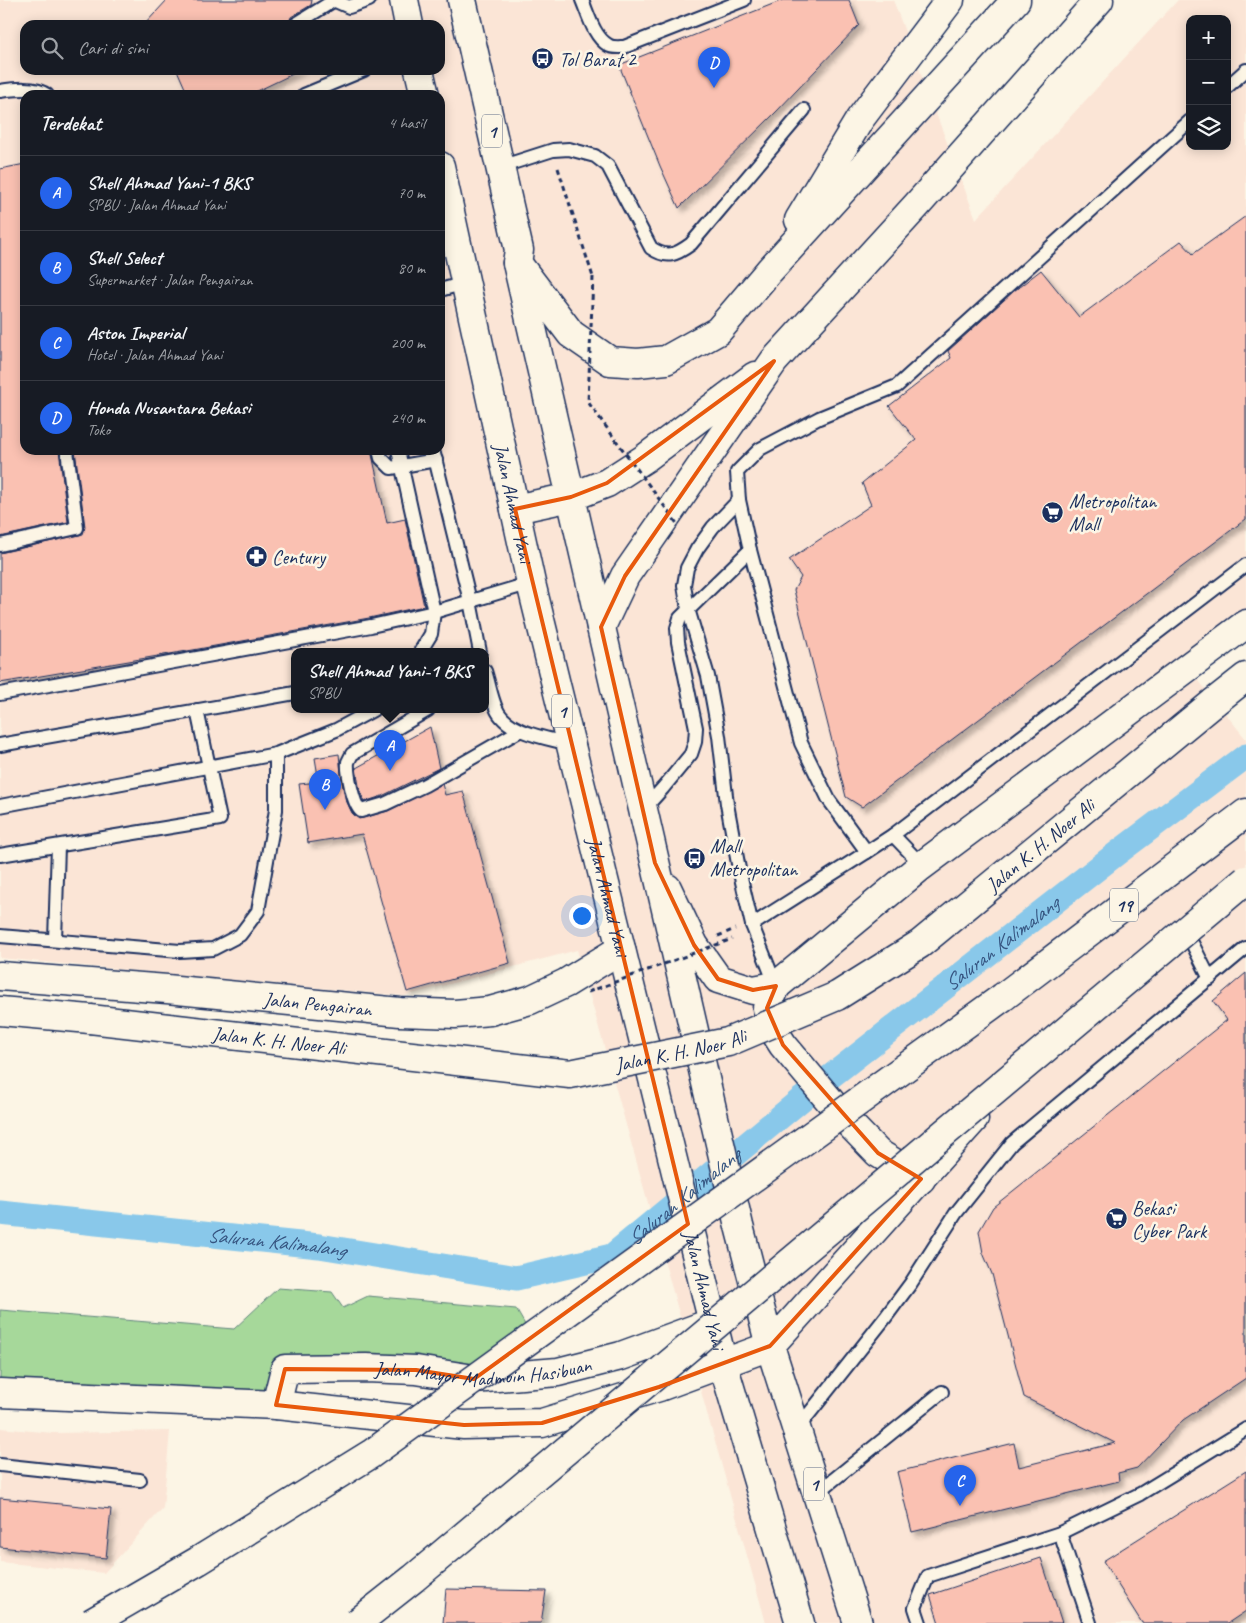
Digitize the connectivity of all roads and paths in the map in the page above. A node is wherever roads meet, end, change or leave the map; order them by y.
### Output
1 (369, 0) edge
2 (404, 0) edge
3 (462, 0) edge
4 (582, 0) edge
5 (744, 0) edge
6 (950, 0) edge
7 (1016, 0) edge
8 (1099, 0) edge
9 (333, 1) edge
10 (302, 20) edge
11 (409, 20) edge
12 (1246, 70) edge
13 (352, 75) edge
14 (420, 75) edge
15 (1231, 83) edge
16 (27, 90) edge
17 (316, 90) edge
18 (424, 90) edge
19 (0, 91) edge
20 (804, 110) dead end
21 (1186, 125) edge
22 (553, 150) junction
23 (500, 167) junction
24 (445, 210) edge
25 (448, 237) edge
26 (517, 263) junction
27 (769, 271) junction
28 (453, 286) edge
29 (774, 361) junction
30 (69, 455) edge
31 (380, 455) edge
32 (399, 455) edge
33 (434, 455) edge
34 (402, 466) junction
35 (570, 497) junction
36 (739, 500) junction
37 (515, 509) junction
38 (678, 525) dead end
39 (0, 545) edge
40 (750, 550) junction
41 (1246, 565) edge
42 (531, 583) junction
43 (470, 601) junction
44 (688, 609) junction
45 (434, 612) junction
46 (1246, 624) edge
47 (601, 627) junction
48 (422, 648) edge
49 (479, 648) edge
50 (1246, 678) edge
51 (489, 686) edge
52 (0, 694) edge
53 (291, 694) edge
54 (197, 710) junction
55 (367, 713) edge
56 (423, 713) edge
57 (519, 731) junction
58 (570, 744) junction
59 (0, 745) edge
60 (276, 754) junction
61 (210, 767) junction
62 (0, 806) edge
63 (643, 810) junction
64 (1246, 813) edge
65 (893, 835) junction
66 (58, 846) junction
67 (867, 852) junction
68 (0, 855) edge
69 (655, 863) junction
70 (920, 868) junction
71 (1246, 880) edge
72 (1246, 884) edge
73 (752, 925) junction
74 (1186, 931) junction
75 (0, 936) edge
76 (738, 937) dead end
77 (55, 940) junction
78 (1246, 948) edge
79 (621, 949) junction
80 (0, 976) edge
81 (1210, 979) junction
82 (764, 988) junction
83 (588, 992) dead end
84 (0, 1011) edge
85 (921, 1179) junction
86 (757, 1299) junction
87 (712, 1324) junction
88 (770, 1346) junction
89 (723, 1364) junction
90 (474, 1379) junction
91 (942, 1392) dead end
92 (0, 1393) edge
93 (276, 1405) junction
94 (797, 1429) junction
95 (1246, 1429) edge
96 (0, 1465) edge
97 (140, 1480) dead end
98 (817, 1493) junction
99 (1060, 1533) junction
100 (91, 1623) edge
101 (357, 1623) edge
102 (800, 1623) edge
103 (858, 1623) edge
104 (920, 1623) edge
105 (1090, 1623) edge

1 - 9 lane
2 - 11 main road
3 - 23 main road, 1
4 - 5 lane
6 - 27 main road
7 - 27 main road
8 - 29 main road
9 - 10 lane
12 - 15 lane
13 - 17 lane
14 - 18 main road
16 - 19 lane
20 - 22 lane
21 - 36 lane
22 - 23 lane
22 - 38 path, bridge
23 - 26 main road, 1
24 - 25 main road, Jalan Ahmad Yani / 1
25 - 28 main road, Jalan Ahmad Yani / 1
26 - 27 main road
26 - 35 main road, 1
28 - 37 main road, Jalan Ahmad Yani / 1
29 - 35 main road
29 - 47 main road
30 - 39 lane
31 - 34 lane
32 - 34 lane
33 - 34 lane
33 - 43 lane
34 - 45 lane
35 - 37 main road
35 - 47 main road, 1
36 - 40 lane
36 - 44 lane
37 - 42 main road, Jalan Ahmad Yani / 1
40 - 44 lane
40 - 67 lane
41 - 65 lane
42 - 43 lane
42 - 58 main road, Jalan Ahmad Yani / 1
43 - 45 lane
43 - 49 lane
44 - 63 lane
44 - 73 lane
45 - 48 lane
45 - 52 lane
46 - 70 main road
47 - 63 main road, 1
50 - 84 main road, Jalan K. H. Noer Ali, bridge
51 - 57 lane
53 - 54 lane
54 - 59 lane
54 - 61 lane
55 - 60 lane
56 - 57 lane
57 - 58 lane
58 - 79 main road, Jalan Ahmad Yani / 1
60 - 61 lane
60 - 77 lane
61 - 62 lane
61 - 66 lane
63 - 69 main road, 1
64 - 90 main road, 19, bridge
65 - 67 lane
65 - 70 lane
66 - 68 lane
66 - 77 lane
67 - 73 lane
69 - 82 main road
69 - 86 main road, 1
70 - 82 main road
71 - 101 main road, bridge
72 - 74 main road
73 - 82 lane
74 - 81 lane
74 - 85 main road
75 - 77 lane
76 - 83 path, bridge
78 - 81 lane
79 - 80 main road, Jalan Pengairan
79 - 87 main road, Jalan Ahmad Yani / 1
81 - 94 lane
82 - 85 main road
85 - 88 main road
86 - 87 main road, Jalan Mayor Madmuin Hasibuan
86 - 88 main road, 1
87 - 89 main road, Jalan Ahmad Yani / 1
87 - 90 main road, Jalan Mayor Madmuin Hasibuan
88 - 89 main road
88 - 94 main road, 1
89 - 93 main road
89 - 102 main road, Jalan Ahmad Yani / 1
90 - 93 main road, Jalan Mayor Madmuin Hasibuan
90 - 100 main road, bridge
91 - 98 lane
92 - 93 main road
94 - 98 main road, 1
95 - 99 lane
96 - 97 lane
98 - 103 main road, 1
99 - 104 lane
99 - 105 lane

